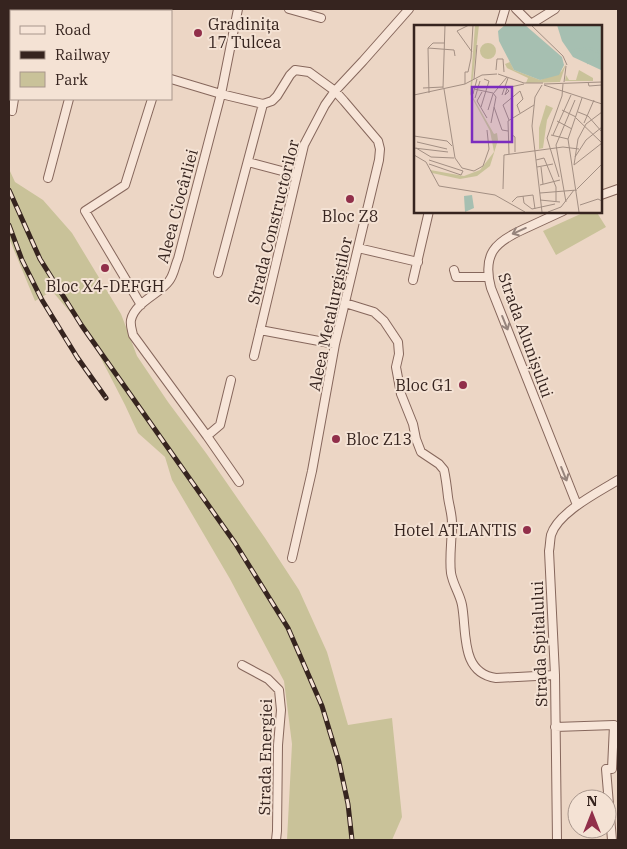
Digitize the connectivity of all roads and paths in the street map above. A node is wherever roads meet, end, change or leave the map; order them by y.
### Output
1 (238, 9) edge
2 (289, 9) edge
3 (409, 9) edge
4 (505, 9) edge
5 (516, 9) edge
6 (554, 9) edge
7 (321, 18) dead end
8 (500, 25) edge
9 (532, 25) edge
10 (172, 79) edge
11 (335, 92) junction
12 (221, 94) junction
13 (14, 100) edge
14 (69, 100) edge
15 (152, 100) edge
16 (263, 104) junction
17 (12, 111) dead end
18 (248, 162) junction
19 (297, 175) junction
20 (48, 178) dead end
21 (618, 188) edge
22 (602, 195) edge
23 (429, 212) edge
24 (561, 212) edge
25 (358, 248) junction
26 (418, 262) junction
27 (454, 270) dead end
28 (218, 273) dead end
29 (488, 277) junction
30 (413, 280) dead end
31 (345, 303) junction
32 (141, 305) junction
33 (260, 330) junction
34 (335, 344) junction
35 (254, 356) dead end
36 (231, 380) dead end
37 (208, 436) junction
38 (618, 480) edge
39 (239, 482) dead end
40 (577, 505) junction
41 (292, 558) dead end
42 (242, 665) dead end
43 (554, 675) junction
44 (616, 726) edge
45 (556, 727) junction
46 (276, 840) edge
47 (557, 840) edge
48 (612, 840) edge

1 - 12 street, Aleea Ciocârliei
2 - 7 street
3 - 11 street, Strada Constructorilor
4 - 8 street
5 - 9 street
6 - 9 street
10 - 12 street
11 - 16 street
11 - 19 street, Strada Constructorilor
11 - 25 street, Aleea Metalurgiștilor
12 - 16 street
12 - 32 street, Aleea Ciocârliei
13 - 17 street
14 - 20 street
15 - 32 street
16 - 18 street
18 - 19 street
18 - 28 street
19 - 33 street, Strada Constructorilor
21 - 22 street
23 - 26 street
24 -> 29 street, Strada Alunișului
25 - 26 street
25 - 31 street, Aleea Metalurgiștilor
26 - 30 street
27 - 29 street
29 -> 40 street, Strada Alunișului
31 - 34 street, Aleea Metalurgiștilor
31 - 43 street
32 - 37 street, Aleea Ciocârliei
33 - 34 street
33 - 35 street, Strada Constructorilor
34 - 41 street, Aleea Metalurgiștilor
36 - 37 street
37 - 39 street, Aleea Ciocârliei
38 - 40 street, Strada Spitalului
40 - 43 street, Strada Spitalului
42 - 46 street, Strada Energiei
43 - 45 street, Strada Spitalului
44 - 45 street
44 - 48 street
45 - 47 street, Strada Spitalului

